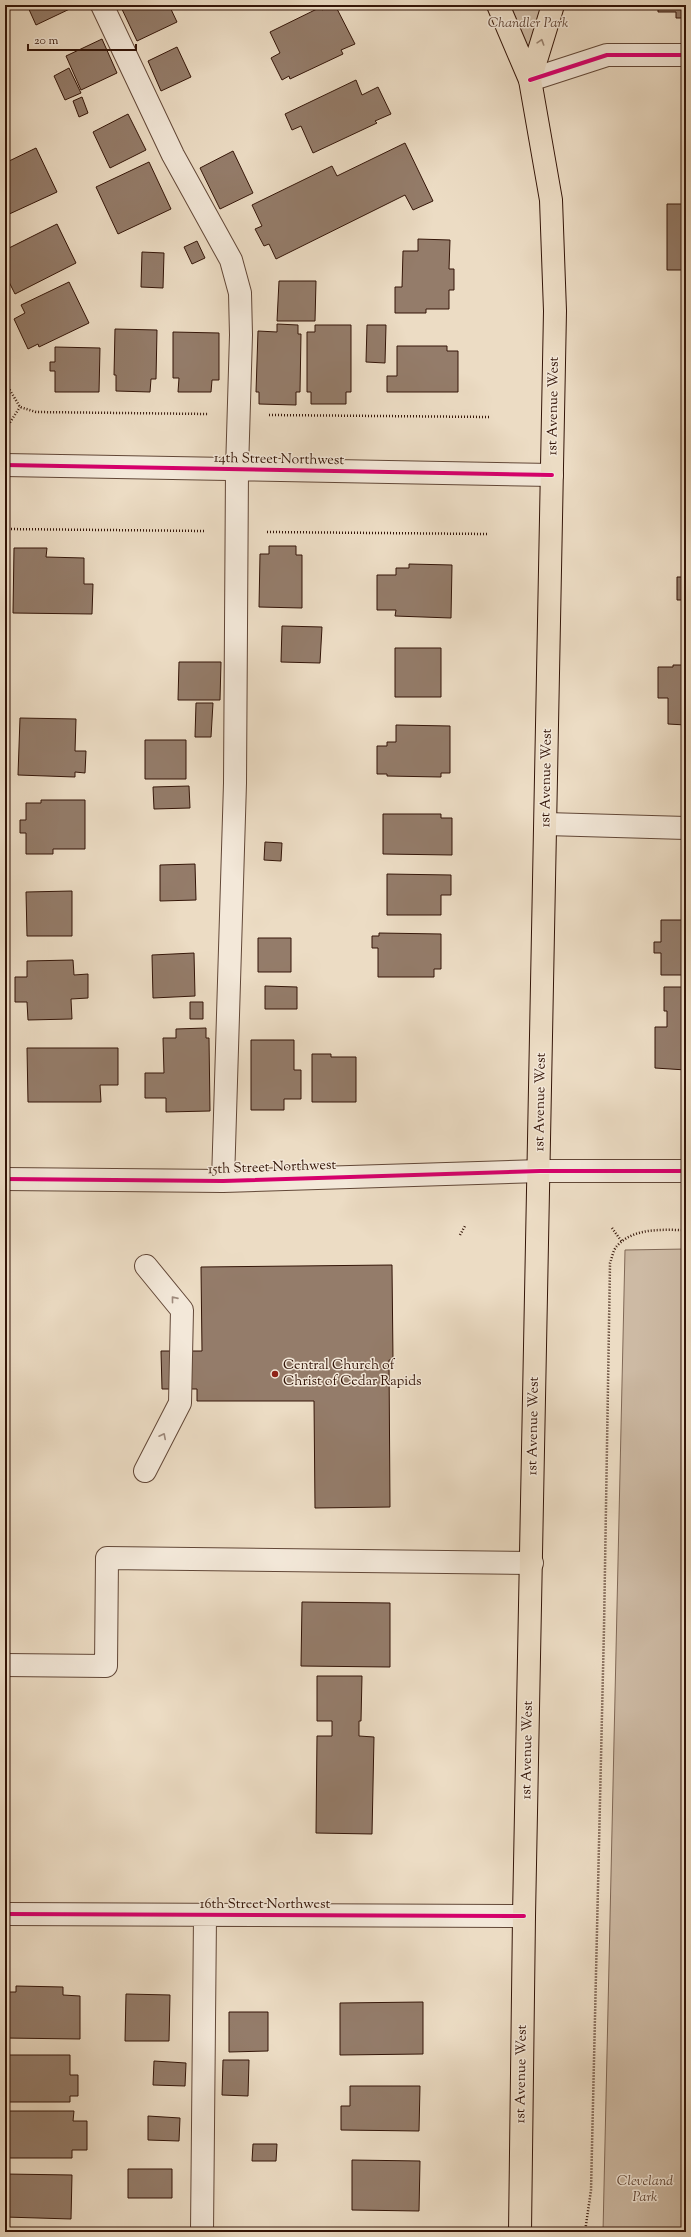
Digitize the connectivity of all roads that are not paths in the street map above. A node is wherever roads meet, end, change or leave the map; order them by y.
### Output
1 (102, 5) edge
2 (498, 5) edge
3 (553, 5) edge
4 (686, 55) edge
5 (530, 80) junction
6 (5, 465) edge
7 (237, 470) junction
8 (552, 474) junction
9 (546, 824) junction
10 (686, 828) edge
11 (540, 1171) junction
12 (686, 1171) edge
13 (5, 1179) edge
14 (223, 1181) junction
15 (146, 1266) dead end
16 (145, 1471) dead end
17 (532, 1563) junction
18 (5, 1665) edge
19 (5, 1914) edge
20 (205, 1916) junction
21 (524, 1916) junction
22 (202, 2232) edge
23 (520, 2232) edge

1 - 7 street
2 - 5 main road, 1st Avenue West
5 -> 3 main road
4 - 5 street
5 - 8 main road, 1st Avenue West
6 - 7 street, 14th Street Northwest
7 - 8 street, 14th Street Northwest
7 - 14 street
8 - 9 main road, 1st Avenue West
9 - 10 street
9 - 11 main road, 1st Avenue West
11 - 12 street, 15th Street Northwest
11 - 14 street, 15th Street Northwest
11 - 17 main road, 1st Avenue West
13 - 14 street, 15th Street Northwest
16 -> 15 street
17 - 18 street
17 - 21 main road, 1st Avenue West
19 - 20 street, 16th Street Northwest
20 - 21 street, 16th Street Northwest
20 - 22 street
21 - 23 main road, 1st Avenue West

